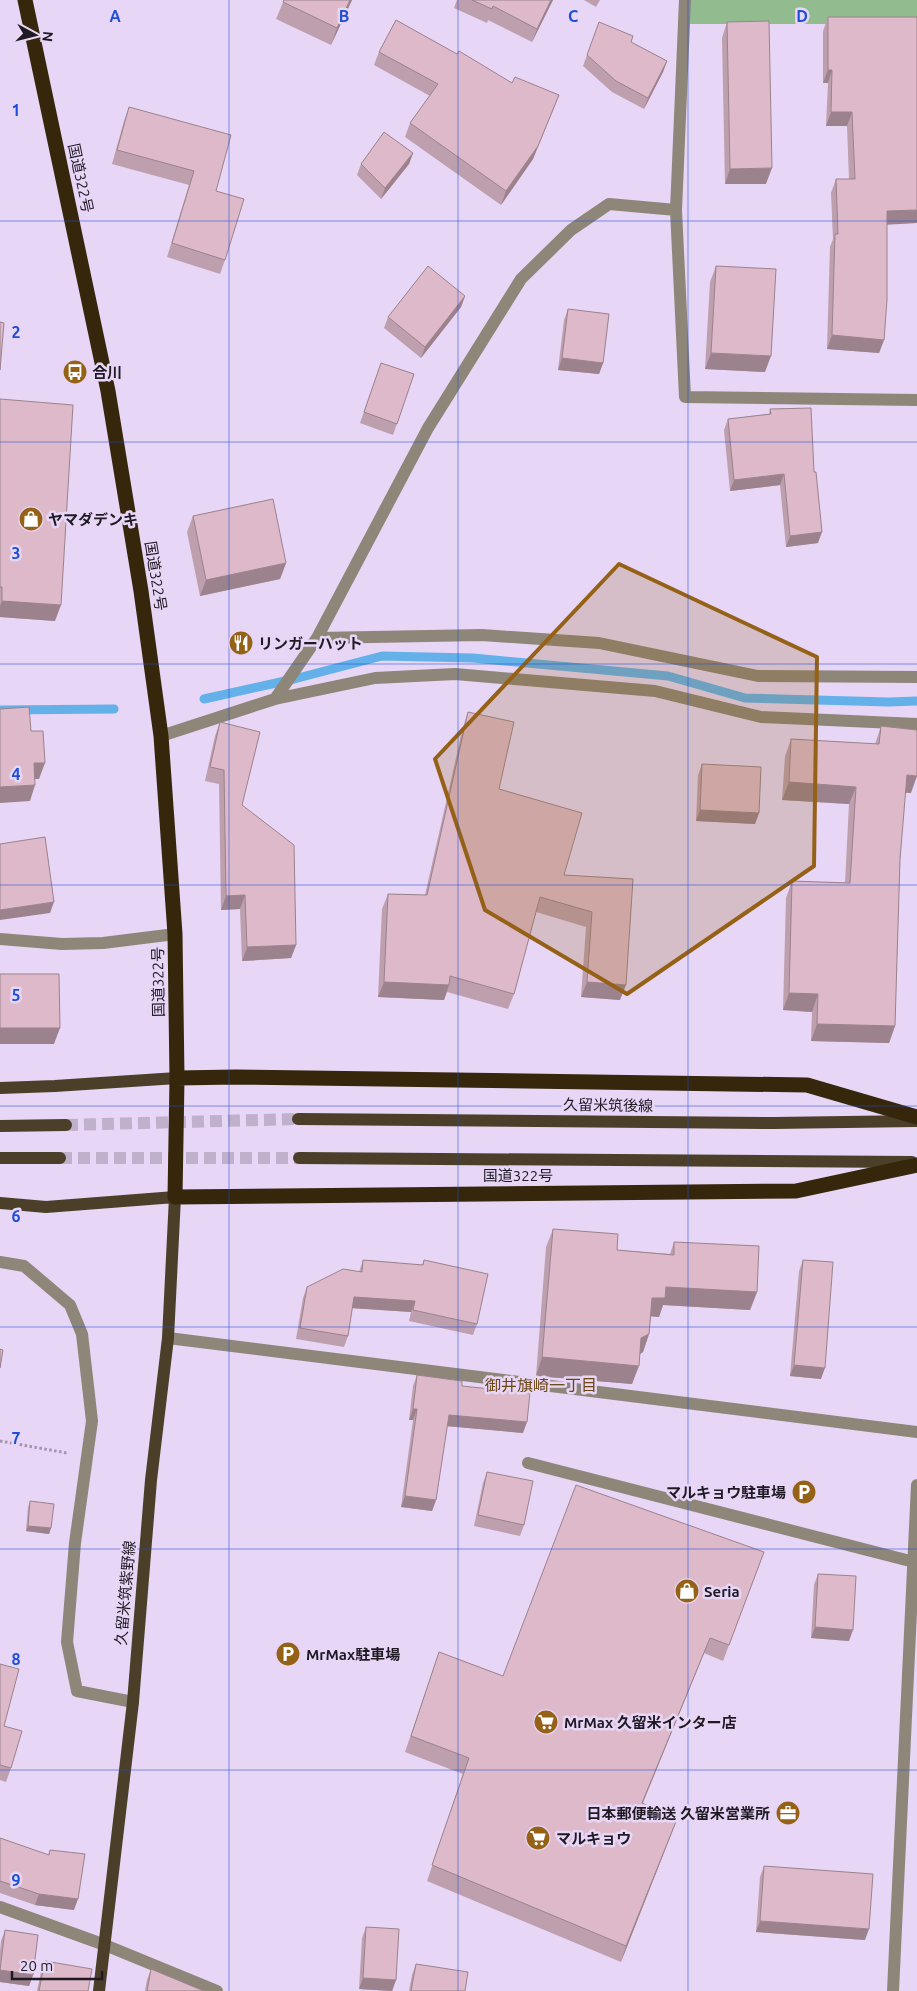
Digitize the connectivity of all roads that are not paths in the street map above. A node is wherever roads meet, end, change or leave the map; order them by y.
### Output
1 (25, 0) edge
2 (685, 0) edge
3 (676, 210) junction
4 (917, 400) edge
5 (317, 638) junction
6 (917, 677) edge
7 (275, 699) junction
8 (917, 724) edge
9 (161, 736) junction
10 (175, 934) junction
11 (0, 939) edge
12 (177, 1078) junction
13 (0, 1088) edge
14 (917, 1117) edge
15 (298, 1118) tunnel mouth
16 (917, 1121) edge
17 (66, 1125) tunnel mouth
18 (0, 1126) edge
19 (0, 1158) edge
20 (60, 1158) tunnel mouth
21 (299, 1158) tunnel mouth
22 (917, 1164) edge
23 (175, 1196) junction
24 (0, 1203) edge
25 (0, 1262) edge
26 (168, 1338) junction
27 (917, 1432) edge
28 (528, 1463) dead end
29 (917, 1485) edge
30 (914, 1562) junction
31 (133, 1702) junction
32 (0, 1907) edge
33 (105, 1945) junction
34 (99, 1991) edge
35 (217, 1991) edge
36 (893, 1991) edge

1 - 9 highway, 国道322号
2 - 3 street
3 - 4 street
3 - 5 street
5 - 6 street
5 - 7 street
7 - 8 street
7 - 9 street
9 - 10 highway, 国道322号
10 - 11 street
10 - 12 highway, 国道322号
12 - 13 main road
12 - 14 highway
12 - 23 highway, 国道322号
15 - 16 main road, 久留米筑後線
17 - 18 main road
19 - 20 main road
21 - 22 main road
22 - 23 highway, 国道322号
23 - 24 main road
23 - 26 main road, 久留米筑紫野線
25 - 31 street
26 - 27 street
26 - 31 main road, 久留米筑紫野線
28 - 30 street
29 - 30 street
30 - 36 street
31 - 33 main road, 久留米筑紫野線
32 - 33 street
33 - 34 main road, 久留米筑紫野線
33 - 35 street

